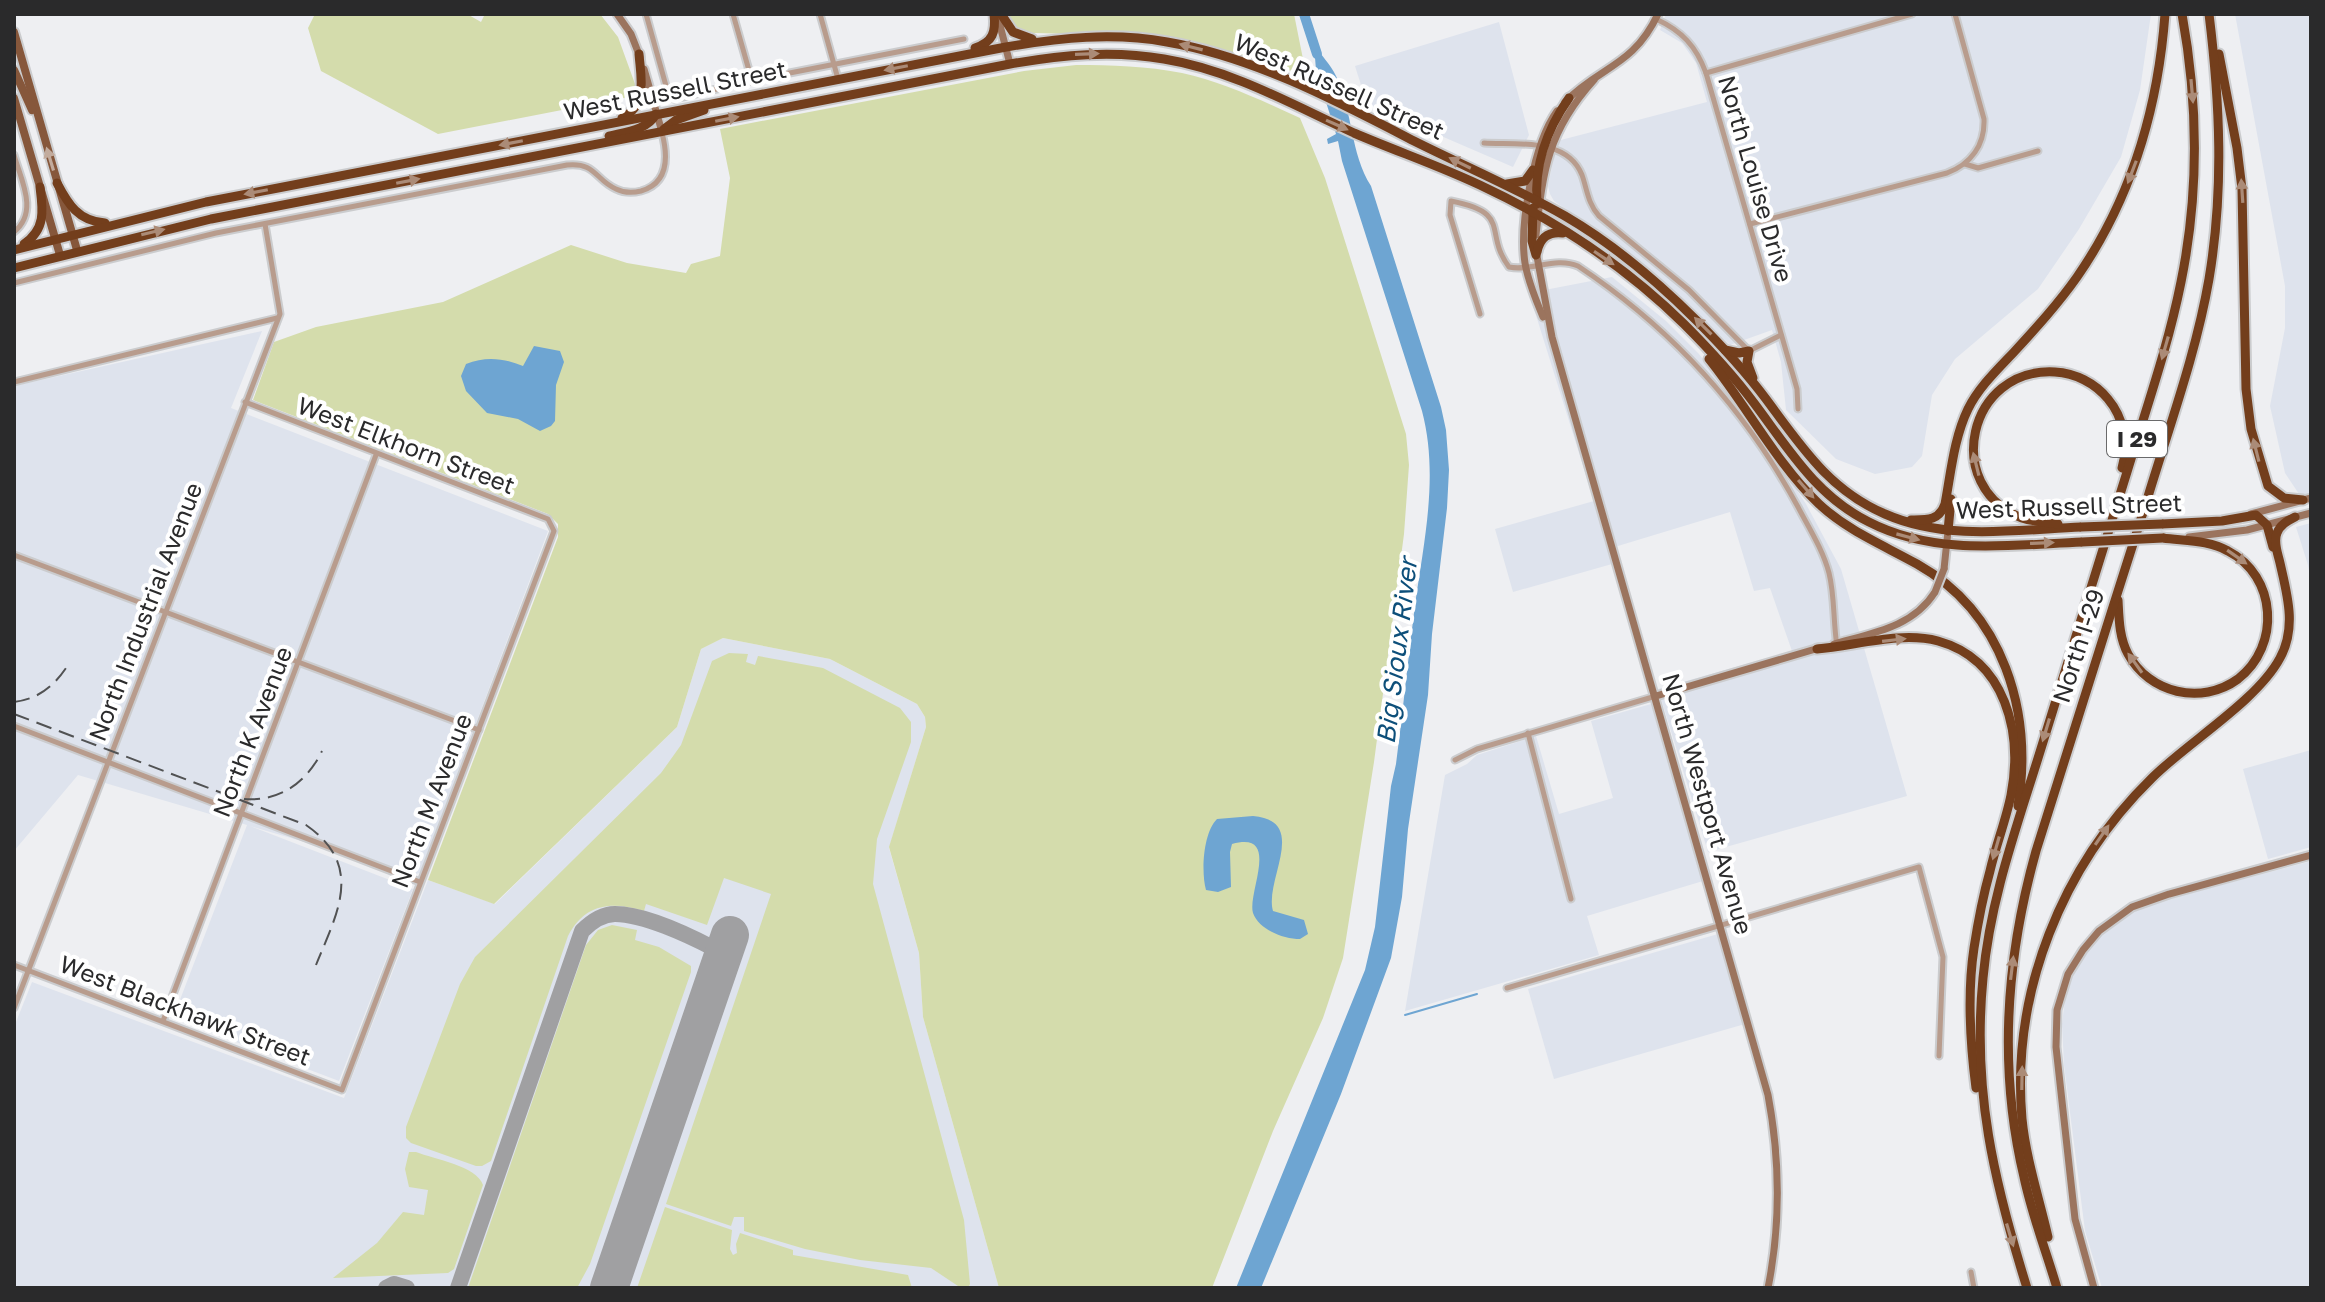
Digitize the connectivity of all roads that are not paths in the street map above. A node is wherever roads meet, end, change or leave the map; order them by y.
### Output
1 (617, 14) edge
2 (646, 14) edge
3 (733, 14) edge
4 (820, 14) edge
5 (997, 14) edge
6 (1912, 14) edge
7 (1955, 14) edge
8 (2165, 14) edge
9 (2182, 14) edge
10 (2210, 14) edge
11 (1657, 16) edge
12 (14, 32) edge
13 (964, 39) dead end
14 (1055, 39) junction
15 (1006, 47) junction
16 (16, 54) edge
17 (639, 54) junction
18 (940, 60) junction
19 (835, 64) junction
20 (1010, 64) junction
21 (14, 70) edge
22 (1706, 73) junction
23 (838, 79) junction
24 (1594, 80) junction
25 (752, 81) junction
26 (14, 98) edge
27 (1569, 98) joint
28 (738, 99) junction
29 (656, 114) junction
30 (39, 121) junction
31 (588, 128) junction
32 (662, 132) junction
33 (1484, 143) dead end
34 (1544, 147) junction
35 (568, 150) junction
36 (2038, 151) dead end
37 (14, 155) edge
38 (1965, 164) junction
39 (1533, 170) junction
40 (1494, 179) junction
41 (57, 183) junction
42 (40, 187) junction
43 (1535, 200) junction
44 (1533, 212) junction
45 (120, 222) junction
46 (265, 224) junction
47 (1750, 224) junction
48 (14, 232) edge
49 (72, 233) junction
50 (1568, 235) junction
51 (55, 238) junction
52 (14, 249) edge
53 (77, 250) junction
54 (60, 255) junction
55 (1536, 260) junction
56 (1526, 267) junction
57 (14, 268) edge
58 (14, 283) edge
59 (1480, 314) dead end
60 (1675, 316) junction
61 (278, 317) junction
62 (1781, 335) junction
63 (1552, 337) junction
64 (1725, 350) junction
65 (1749, 351) junction
66 (14, 382) edge
67 (1759, 390) junction
68 (245, 402) junction
69 (1798, 409) dead end
70 (1956, 447) junction
71 (376, 455) junction
72 (2307, 499) edge
73 (2115, 513) junction
74 (2311, 513) edge
75 (2244, 516) junction
76 (2295, 517) junction
77 (1900, 520) junction
78 (553, 525) joint
79 (2267, 525) junction
80 (2081, 527) junction
81 (1948, 531) junction
82 (2163, 538) junction
83 (1947, 545) junction
84 (14, 555) edge
85 (2117, 593) junction
86 (2286, 593) junction
87 (165, 611) junction
88 (1837, 645) junction
89 (1817, 649) joint
90 (299, 662) junction
91 (1656, 696) junction
92 (14, 726) edge
93 (479, 730) junction
94 (1528, 733) junction
95 (1455, 760) dead end
96 (109, 763) junction
97 (242, 813) junction
98 (2006, 853) junction
99 (2311, 855) edge
100 (421, 882) junction
101 (1571, 899) dead end
102 (1721, 926) junction
103 (14, 965) edge
104 (28, 971) junction
105 (1507, 988) dead end
106 (14, 1008) edge
107 (163, 1021) junction
108 (1939, 1056) dead end
109 (342, 1090) joint
110 (1984, 1115) junction
111 (2050, 1265) junction
112 (1971, 1272) dead end
113 (1768, 1288) edge
114 (1974, 1288) edge
115 (2027, 1288) edge
116 (2057, 1288) edge
117 (2094, 1288) edge

1 - 17 main road
2 - 25 street, West Russell Street
3 - 25 street
4 - 19 street
5 - 14 highway
5 - 15 main road
5 - 18 highway
6 - 22 street
7 - 38 street
8 -> 70 highway
9 -> 73 highway, North I-29 / I 29
72 -> 10 highway
10 - 85 highway, North I-29 / I 29
11 - 22 street, North Louise Drive
11 - 24 main road
12 - 16 main road
13 - 19 street, West Russell Street
14 - 15 highway, West Russell Street
40 -> 14 highway, West Russell Street
15 - 18 highway, West Russell Street
15 - 20 main road
16 - 30 main road
17 - 29 main road
17 - 31 highway
18 -> 23 highway, West Russell Street
19 - 23 street
19 - 25 street, West Russell Street
32 -> 20 highway, West Russell Street
20 -> 44 highway, West Russell Street
21 - 30 main road
22 - 47 street, North Louise Drive
23 - 28 highway, West Russell Street
24 - 27 main road
24 - 34 main road
26 - 42 main road
27 - 34 highway
28 - 29 highway, West Russell Street
28 - 32 highway
29 - 31 highway, West Russell Street
29 - 32 main road
29 - 35 highway
41 -> 30 main road
31 -> 45 highway, West Russell Street
32 - 35 highway, West Russell Street
32 - 46 street, West Russell Street
33 - 34 street
34 - 39 main road
34 - 43 highway
34 - 65 street
53 -> 35 highway, West Russell Street
36 - 38 street
37 - 48 street
38 - 47 street
39 - 40 highway
39 - 43 main road
40 - 43 highway, West Russell Street
41 - 45 highway
41 - 49 main road
42 - 51 main road
42 - 52 highway
43 - 44 highway
64 -> 43 highway, West Russell Street
44 - 50 highway, West Russell Street
44 - 55 highway
44 - 56 main road, North Westport Avenue
45 - 49 highway, West Russell Street
46 - 58 street, West Russell Street
46 - 61 street, North Industrial Avenue
47 - 62 street, North Louise Drive
49 - 51 highway, West Russell Street
49 - 53 main road
50 - 55 highway
50 -> 60 highway, West Russell Street
51 - 52 highway, West Russell Street
51 - 54 main road
53 - 54 highway, West Russell Street
54 - 57 highway, West Russell Street
55 - 56 street
55 - 63 main road, North Westport Avenue
55 - 88 street
56 - 59 street
56 - 63 main road, North Westport Avenue
60 -> 83 highway, West Russell Street
60 -> 98 highway
61 - 66 street
61 - 68 street, North Industrial Avenue
62 - 65 street
62 - 69 street, North Louise Drive
63 - 91 main road, North Westport Avenue
64 - 65 highway
64 - 67 highway, West Russell Street
65 - 67 highway
67 - 77 highway, West Russell Street
68 - 71 street, West Elkhorn Street
68 - 87 street, North Industrial Avenue
70 - 77 highway
70 - 81 highway
71 - 78 street, West Elkhorn Street
71 - 90 street, North K Avenue
72 - 75 main road
80 -> 73 highway
73 -> 98 highway, North I-29 / I 29
74 - 76 main road
75 - 79 highway
75 - 80 highway, West Russell Street, bridge
76 - 79 main road
76 - 86 highway
77 - 81 highway, West Russell Street
78 - 93 street, North M Avenue
79 - 82 main road
79 - 86 highway
80 - 81 highway, West Russell Street
81 - 83 main road
83 -> 82 highway, West Russell Street, bridge
82 -> 85 highway, West Russell Street
83 - 88 main road, bridge
84 - 87 street
111 -> 85 highway, North I-29 / I 29
111 -> 86 highway
87 - 90 street
87 - 96 street, North Industrial Avenue
88 - 89 highway
88 -> 110 highway
89 - 91 main road
90 - 93 street
90 - 97 street, North K Avenue
91 - 94 street
91 - 102 main road, North Westport Avenue
92 - 96 street
93 - 100 street, North M Avenue
94 - 95 street
94 - 101 street
96 - 97 street
96 - 104 street, North Industrial Avenue
97 - 100 street
97 - 107 street, North K Avenue
98 - 110 highway, North I-29 / I 29
99 - 117 main road
100 - 109 street, North M Avenue
102 - 105 street
102 - 108 street
102 - 113 main road, North Westport Avenue
103 - 104 street, West Blackhawk Street
104 - 106 street, North Industrial Avenue
104 - 107 street, West Blackhawk Street
107 - 109 street, West Blackhawk Street
110 -> 115 highway, North I-29 / I 29
111 - 116 highway, North I-29 / I 29
112 - 114 street

